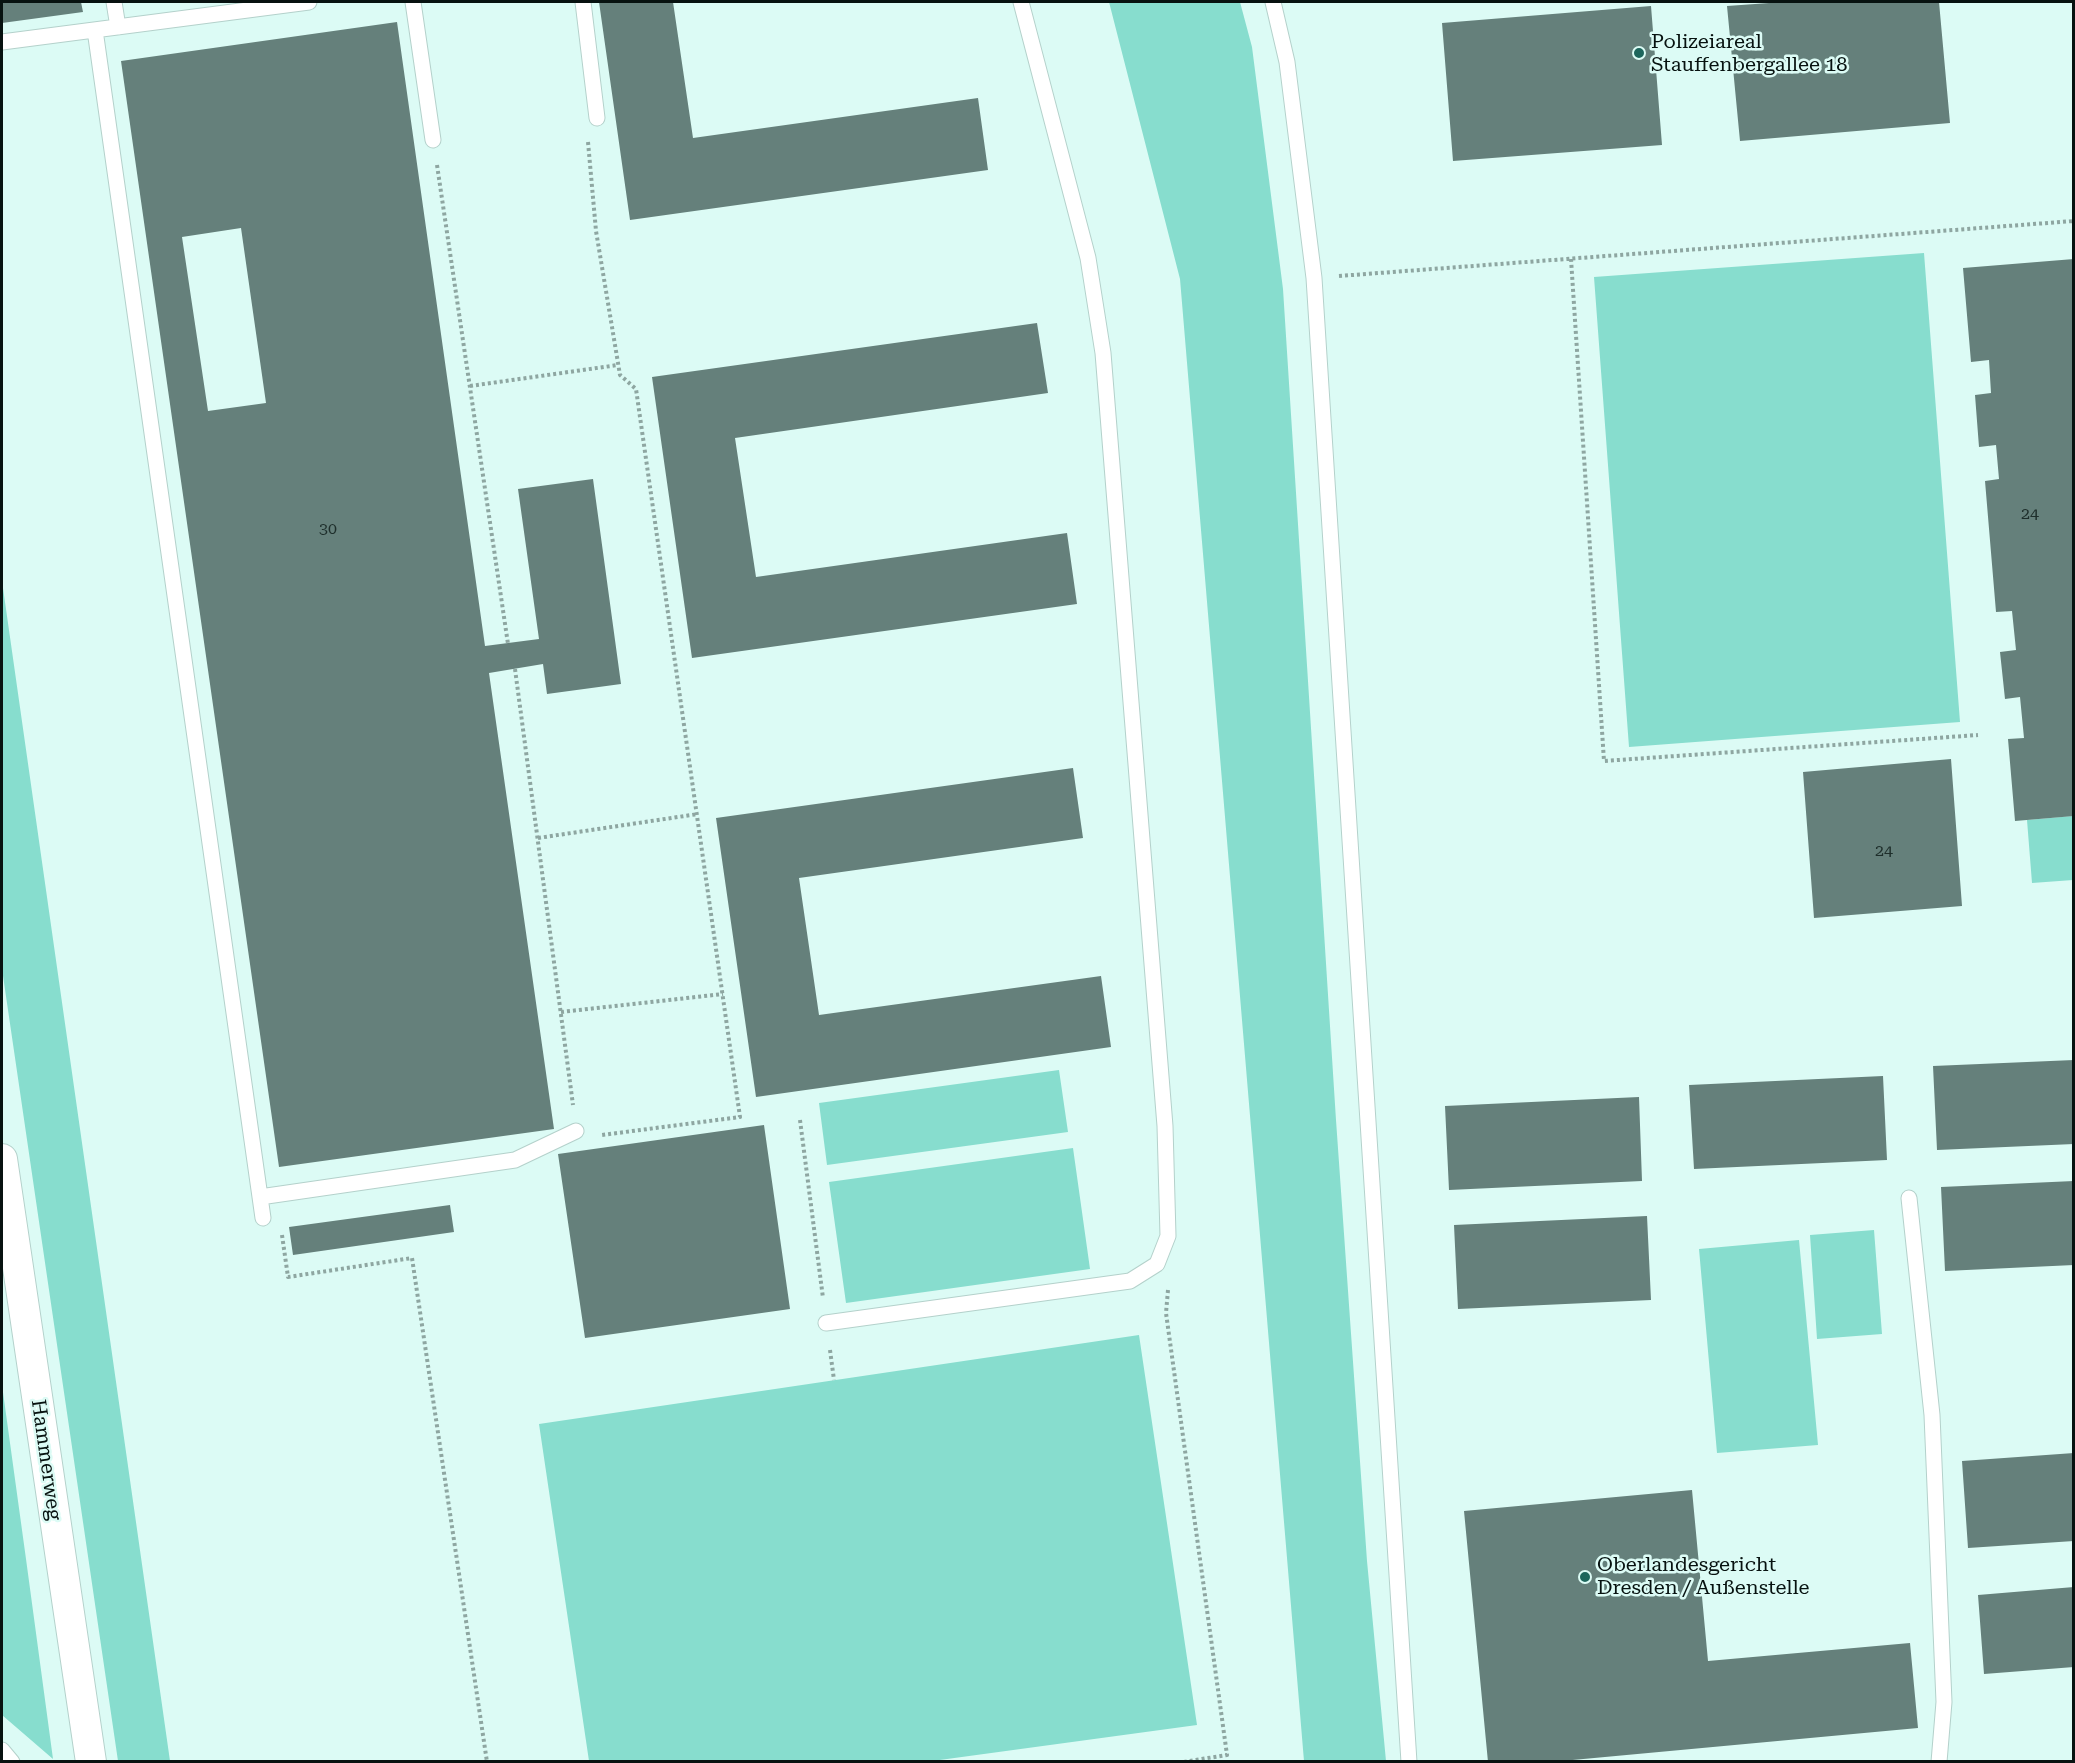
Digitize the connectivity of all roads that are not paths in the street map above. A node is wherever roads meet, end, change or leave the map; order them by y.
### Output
1 (114, 2) edge
2 (303, 2) edge
3 (413, 2) edge
4 (583, 2) edge
5 (1021, 2) edge
6 (1273, 2) edge
7 (118, 27) junction
8 (95, 30) junction
9 (2, 42) edge
10 (597, 118) road end
11 (433, 140) road end
12 (576, 1131) road end
13 (2, 1159) edge
14 (260, 1197) junction
15 (1909, 1198) dead end
16 (263, 1218) dead end
17 (826, 1323) road end
18 (2, 1750) edge
19 (12, 1761) edge
20 (91, 1761) edge
21 (1409, 1761) edge
22 (1939, 1761) edge

1 - 7 lane
2 - 7 lane
3 - 11 lane
4 - 10 lane
5 - 17 lane
6 - 21 lane
7 - 8 lane
8 - 9 lane
8 - 14 lane
12 - 14 lane
13 - 20 street, Hammerweg
14 - 16 lane
15 - 22 lane
18 - 19 lane

